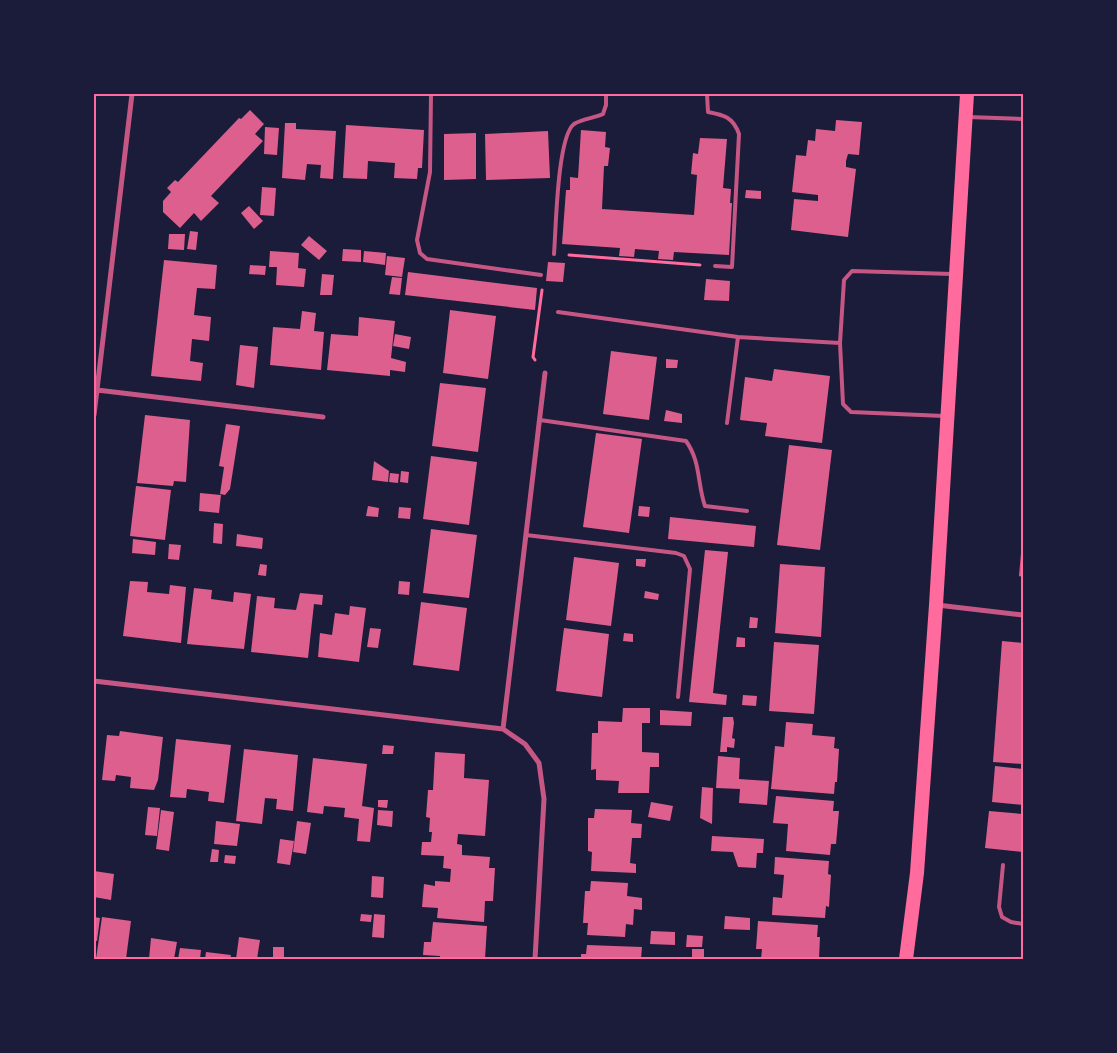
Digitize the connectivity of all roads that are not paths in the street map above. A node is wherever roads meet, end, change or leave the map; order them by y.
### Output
1 (132, 94) edge
2 (431, 94) edge
3 (606, 94) edge
4 (707, 94) edge
5 (967, 94) edge
6 (966, 117) junction
7 (1023, 119) edge
8 (554, 254) road end
9 (716, 266) road end
10 (957, 274) junction
11 (541, 275) road end
12 (558, 312) dead end
13 (738, 337) junction
14 (840, 343) junction
15 (545, 373) road end
16 (97, 390) junction
17 (94, 415) edge
18 (948, 416) junction
19 (323, 417) dead end
20 (540, 420) junction
21 (727, 423) dead end
22 (747, 512) dead end
23 (526, 535) junction
24 (936, 605) junction
25 (1023, 615) edge
26 (94, 682) edge
27 (678, 697) dead end
28 (503, 729) junction
29 (1003, 865) dead end
30 (1023, 924) edge
31 (535, 959) edge
32 (906, 959) edge

1 - 16 street
2 - 11 lane
3 - 8 lane
4 - 9 lane
5 - 6 highway
6 - 7 lane
6 - 10 highway
10 - 14 lane
10 - 18 highway
12 - 13 lane
13 - 14 lane
13 - 21 lane
14 - 18 lane
15 - 20 street
16 - 17 street
16 - 19 street
18 - 24 highway
20 - 22 lane
20 - 23 street
23 - 27 lane
23 - 28 street
24 - 25 street
24 - 32 highway
26 - 28 street
28 - 31 street
29 - 30 lane

